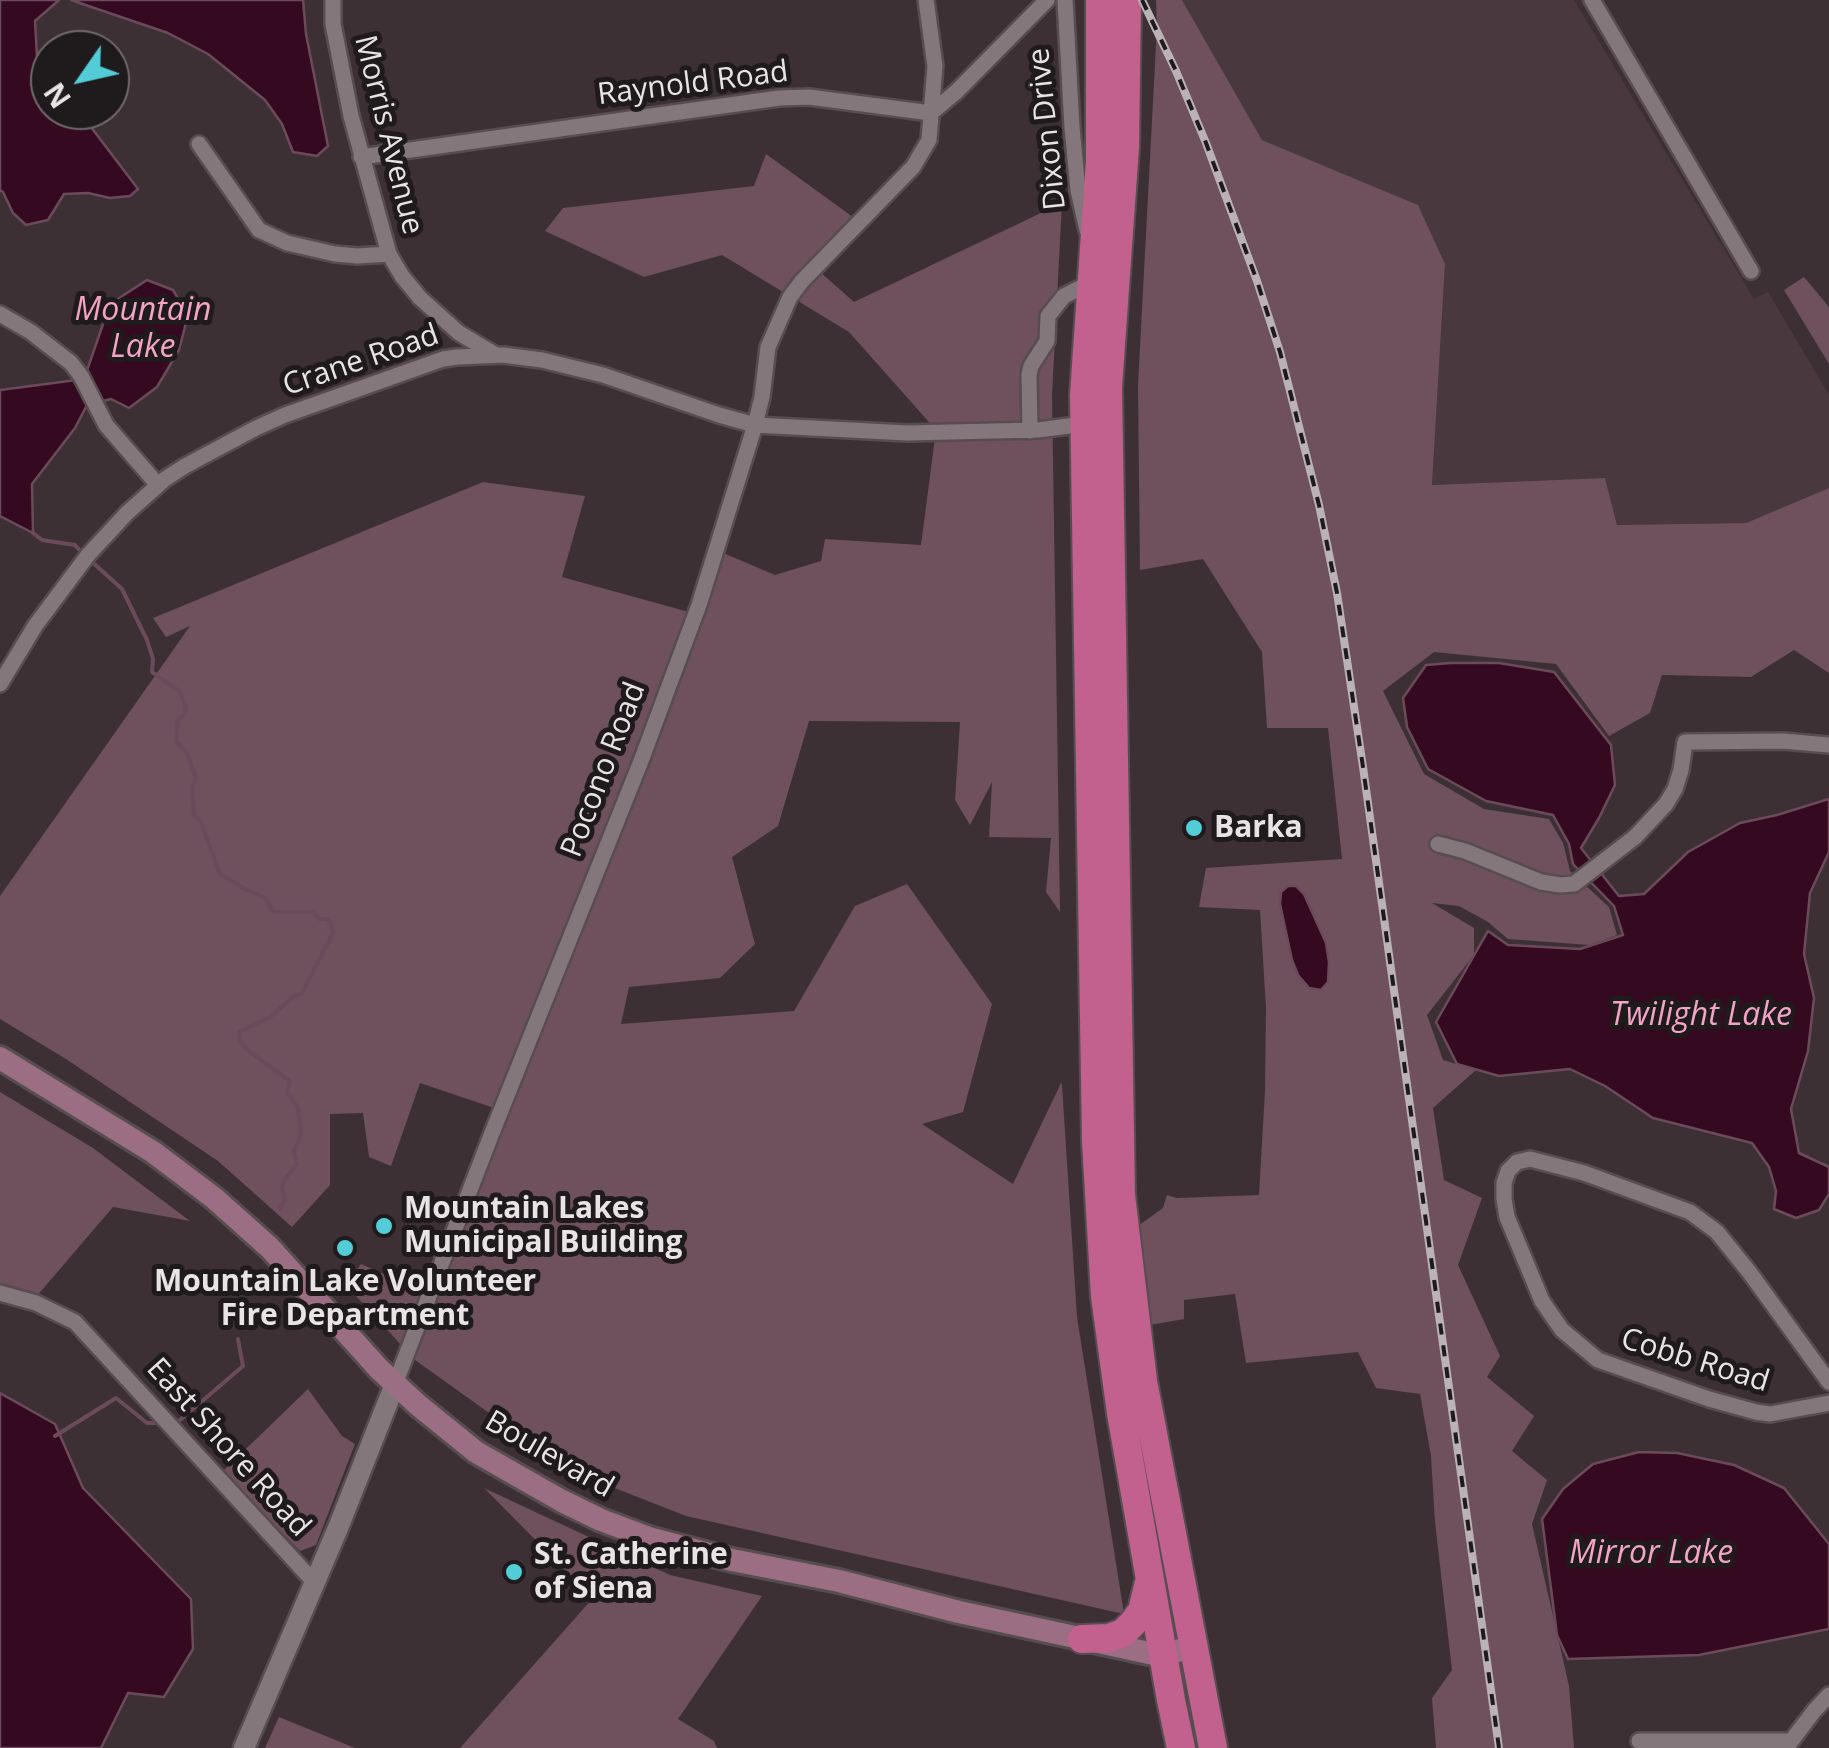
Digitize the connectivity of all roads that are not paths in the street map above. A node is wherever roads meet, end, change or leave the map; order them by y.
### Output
1 (333, 0) edge
2 (926, 0) edge
3 (1047, 0) edge
4 (1064, 0) edge
5 (1100, 0) edge
6 (1127, 0) edge
7 (1592, 0) edge
8 (932, 112) junction
9 (200, 144) dead end
10 (361, 158) junction
11 (1092, 252) junction
12 (390, 254) junction
13 (1751, 271) dead end
14 (1090, 283) junction
15 (0, 314) edge
16 (496, 356) junction
17 (1084, 424) junction
18 (755, 425) junction
19 (1030, 430) junction
20 (158, 486) junction
21 (0, 684) edge
22 (1829, 745) edge
23 (1438, 844) dead end
24 (0, 1058) edge
25 (0, 1293) edge
26 (1829, 1382) edge
27 (395, 1384) junction
28 (1829, 1404) edge
29 (1150, 1580) junction
30 (315, 1583) junction
31 (1082, 1639) junction
32 (1192, 1646) junction
33 (1164, 1656) junction
34 (1829, 1695) edge
35 (1639, 1741) dead end
36 (1788, 1744) edge
37 (244, 1748) edge
38 (1181, 1748) edge
39 (1213, 1748) edge

1 - 10 street, Morris Avenue
2 - 8 street, Pocono Road
3 - 8 street
4 - 11 street, Dixon Drive
5 - 11 highway
6 - 32 highway
7 - 13 street
8 - 10 street, Raynold Road
8 - 18 street, Pocono Road
9 - 12 street
10 - 12 street, Morris Avenue
11 - 14 highway
12 - 16 street, Morris Avenue
14 - 17 highway
14 - 19 street
15 - 20 street
16 - 18 street, Crane Road
16 - 20 street, Crane Road
17 - 19 street, Crane Road
17 - 29 highway
18 - 19 street, Crane Road
18 - 27 street, Pocono Road
20 - 21 street, Crane Road
22 - 23 street
24 - 27 main road, Boulevard
25 - 30 street, East Shore Road
26 - 28 street, Cobb Road
27 - 30 street, Pocono Road
27 - 31 main road, Boulevard
29 - 31 highway
29 - 33 highway
30 - 37 street, Pocono Road
31 - 33 main road, Boulevard
32 - 33 main road
32 - 39 highway
33 - 38 highway
34 - 36 street
35 - 36 street

